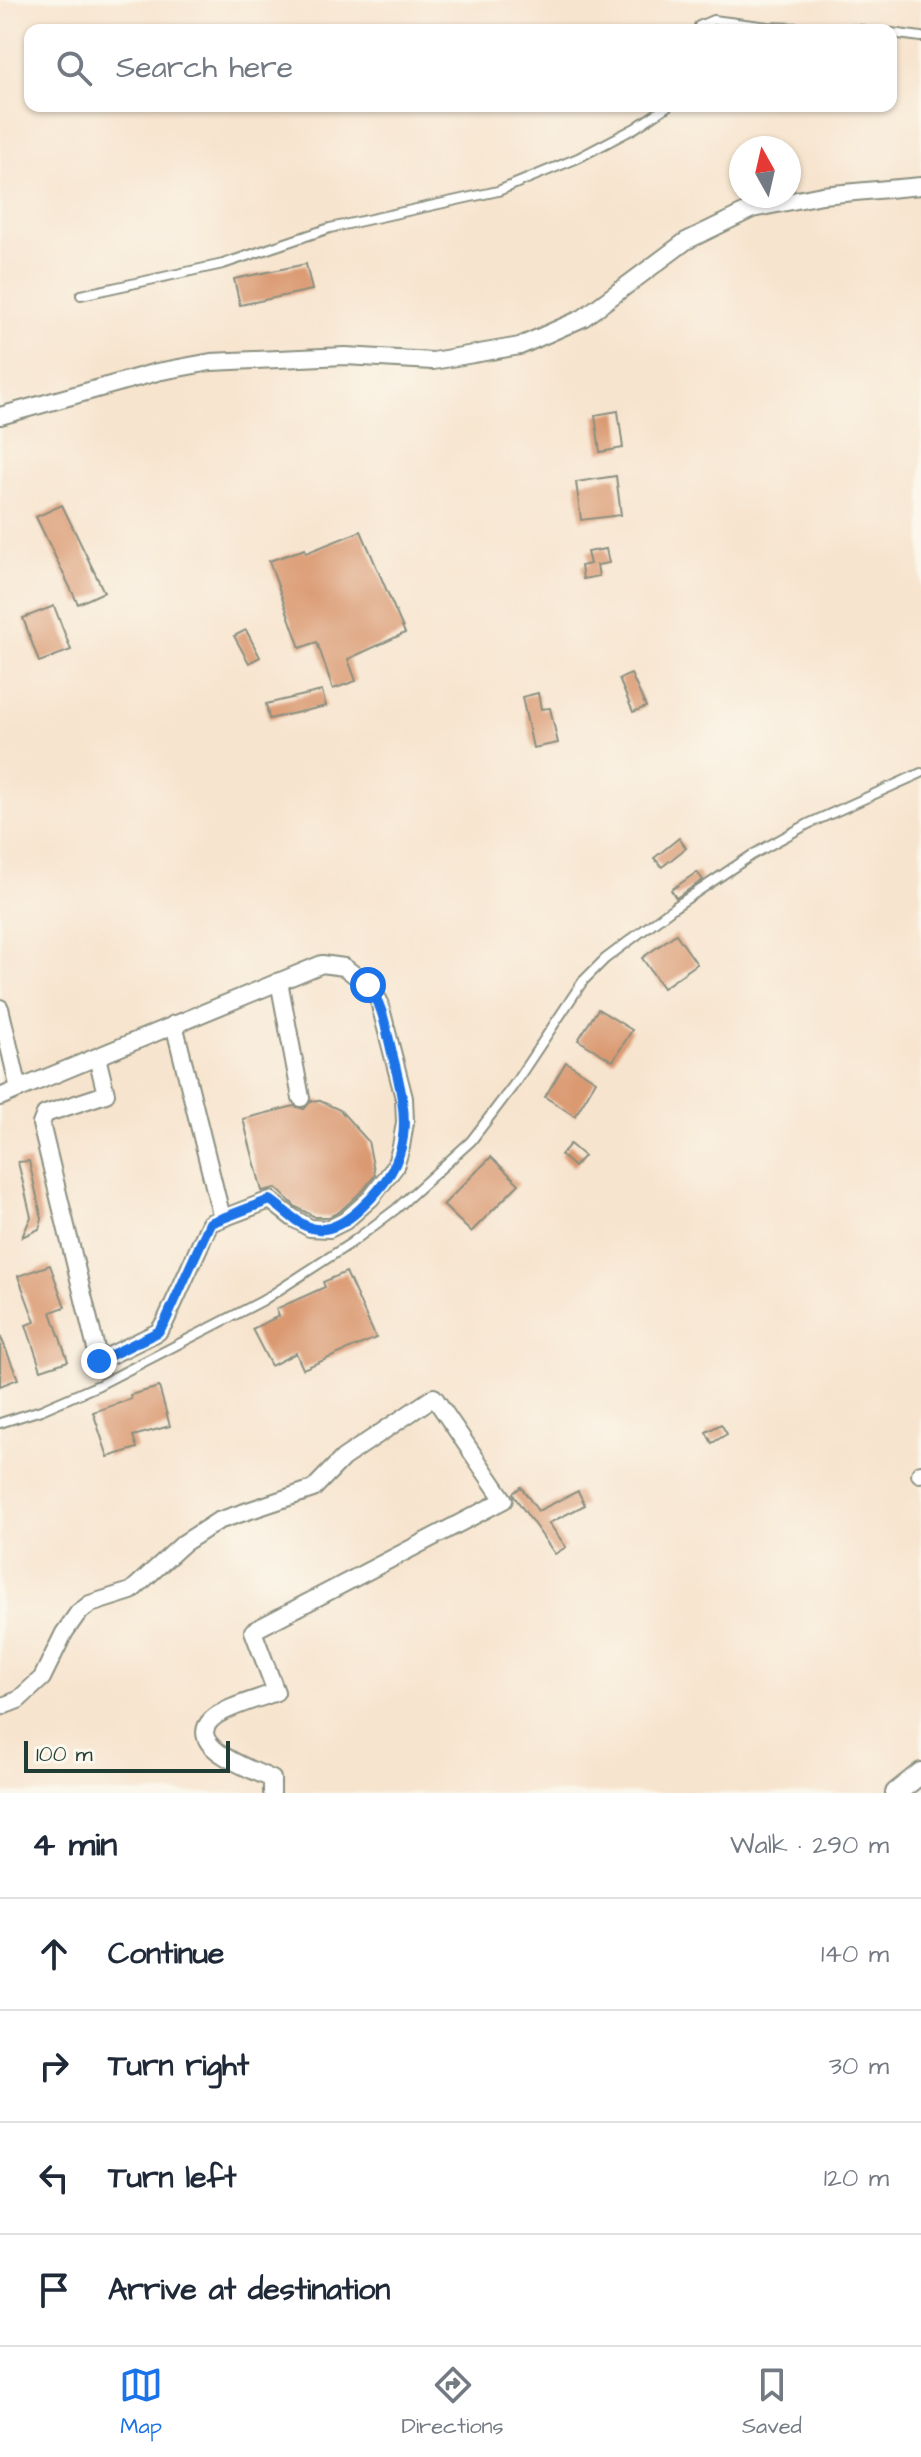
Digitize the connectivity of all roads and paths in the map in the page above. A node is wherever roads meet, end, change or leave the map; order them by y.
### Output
1 (704, 24) edge
2 (744, 24) edge
3 (897, 34) edge
4 (921, 37) edge
5 (659, 112) edge
6 (921, 186) edge
7 (81, 295) dead end
8 (0, 416) edge
9 (921, 773) edge
10 (279, 981) junction
11 (0, 1008) edge
12 (174, 1024) junction
13 (97, 1057) junction
14 (19, 1089) junction
15 (0, 1097) edge
16 (301, 1098) dead end
17 (222, 1218) junction
18 (0, 1423) edge
19 (0, 1707) edge
20 (921, 1773) edge
21 (272, 1793) edge
22 (896, 1793) edge

1 - 2 lane
3 - 4 lane
5 - 7 lane
6 - 8 street
9 - 18 lane
10 - 12 street
10 - 16 street
10 - 17 street
11 - 14 street
12 - 13 street
12 - 17 street
13 - 14 street
13 - 17 street
14 - 15 street
19 - 21 street
20 - 22 street

